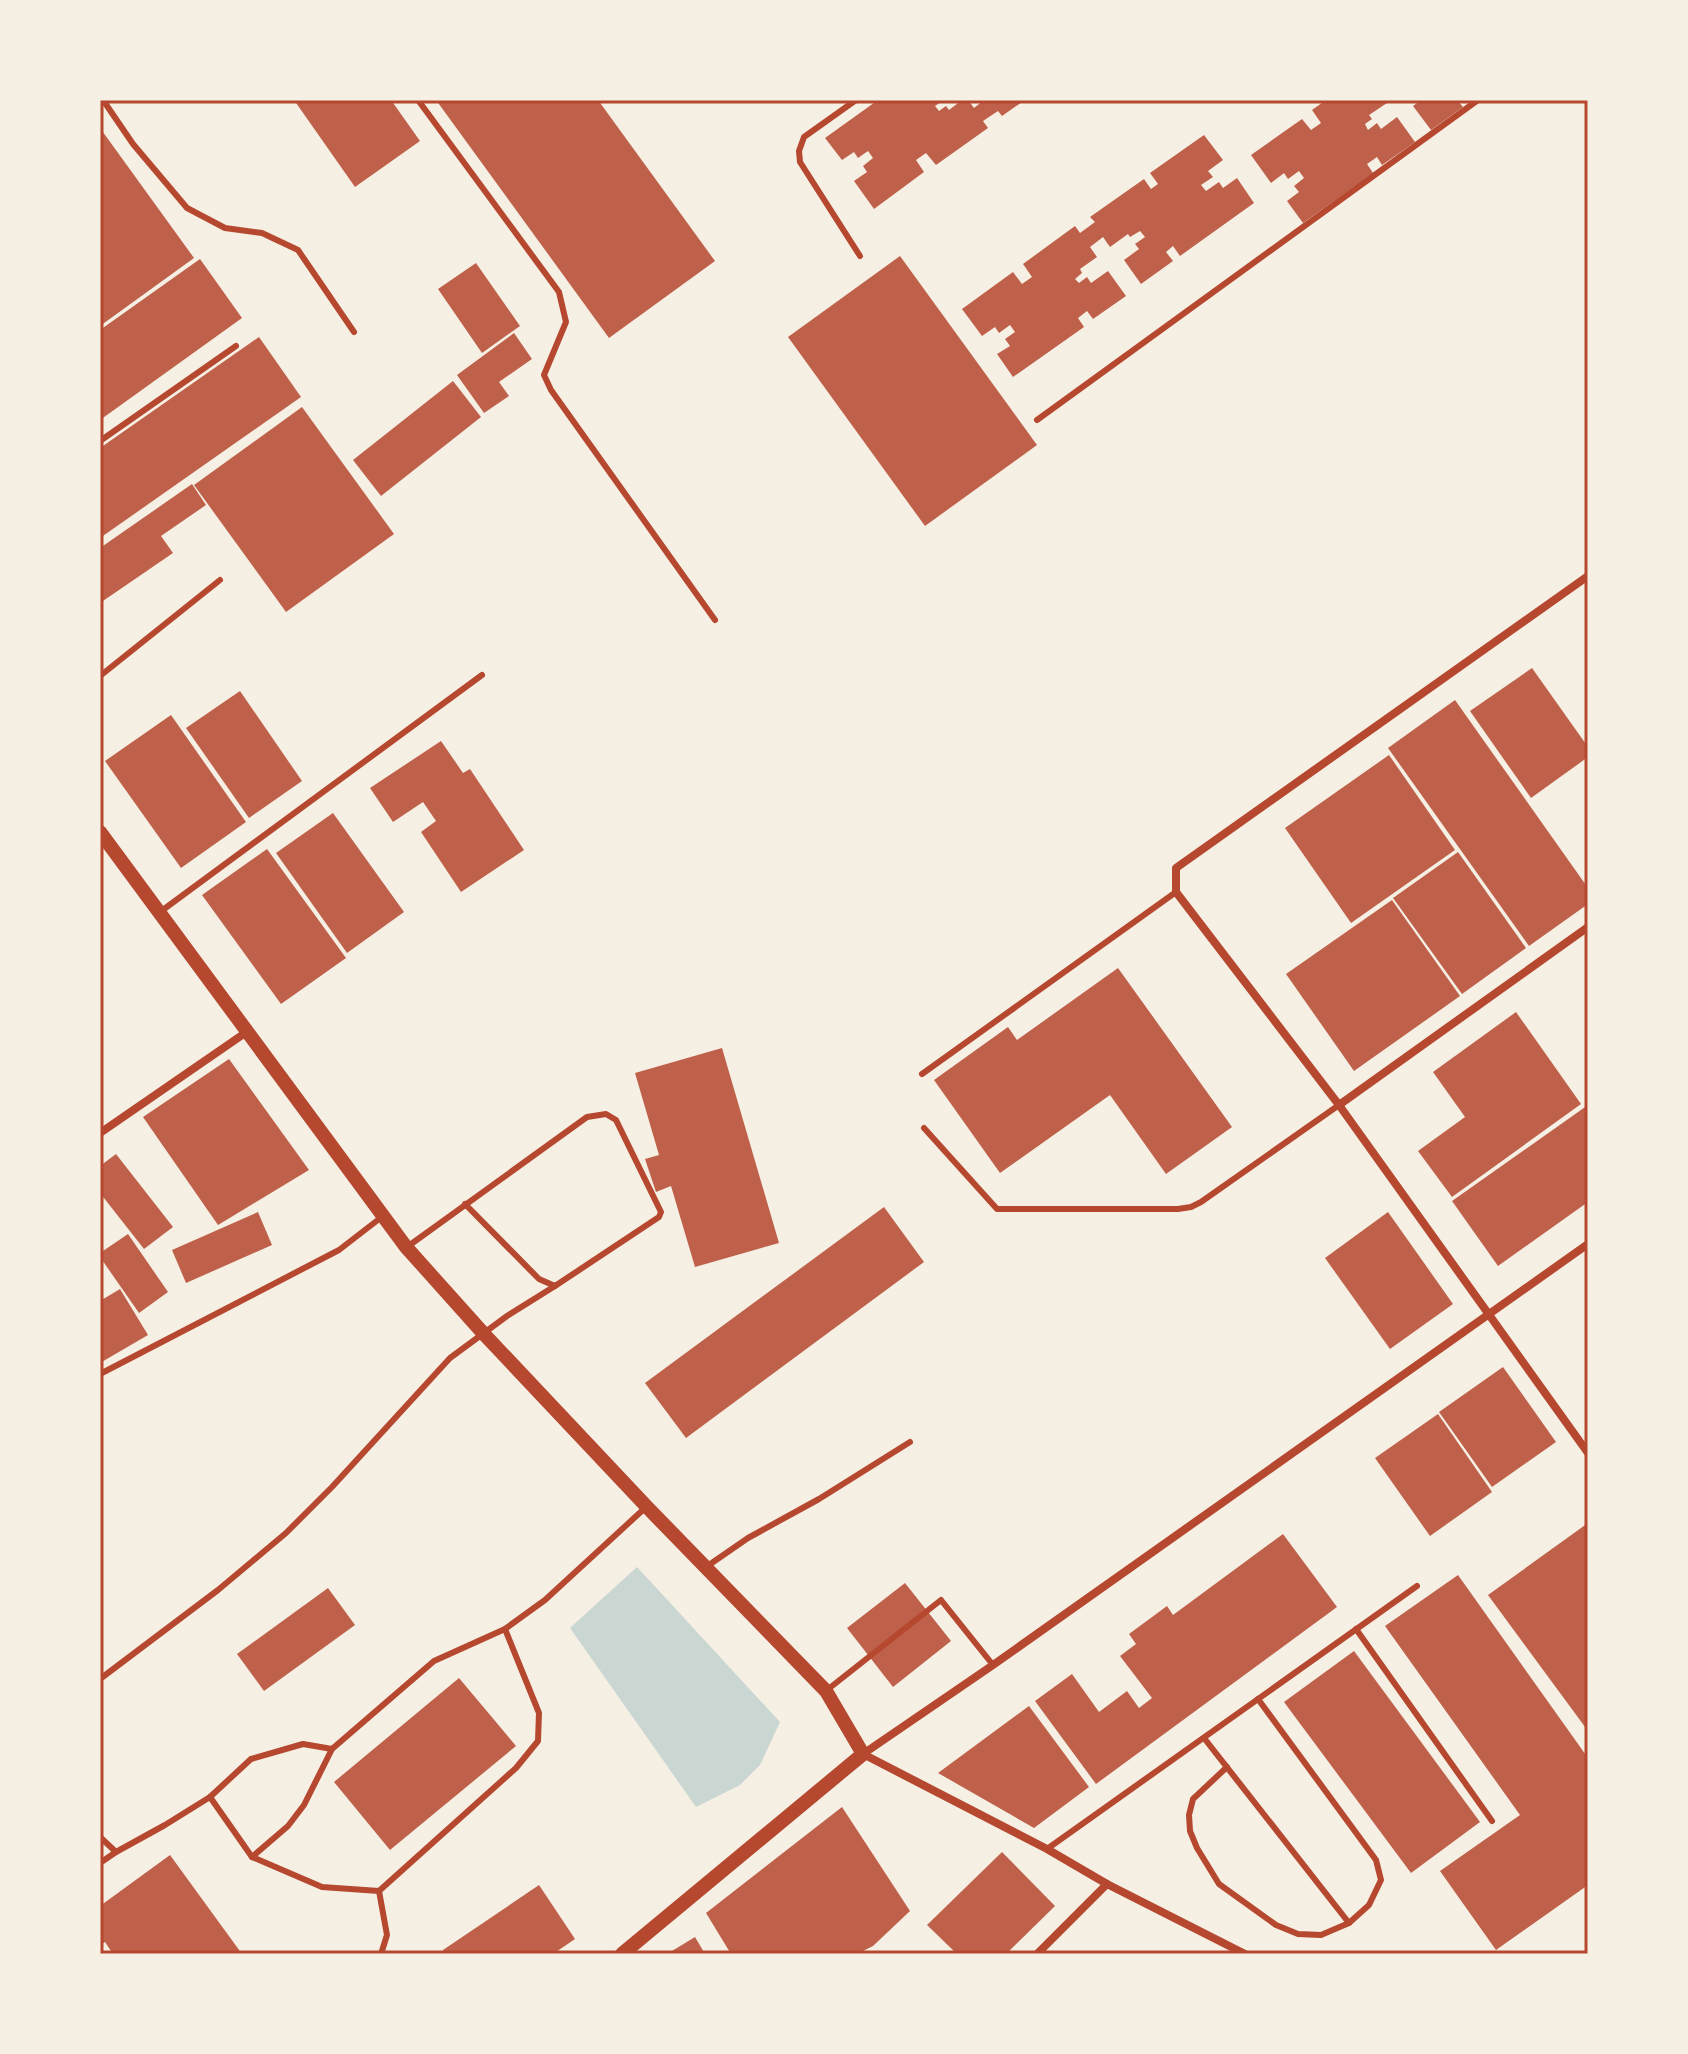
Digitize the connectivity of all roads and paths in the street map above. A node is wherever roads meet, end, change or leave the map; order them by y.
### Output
1 (103, 100) edge
2 (418, 100) edge
3 (856, 100) edge
4 (1478, 100) edge
5 (860, 256) dead end
6 (354, 332) dead end
7 (236, 346) dead end
8 (1037, 420) dead end
9 (100, 441) edge
10 (1588, 576) edge
11 (220, 580) dead end
12 (715, 620) dead end
13 (482, 675) dead end
14 (100, 676) edge
15 (100, 832) edge
16 (1176, 892) junction
17 (160, 912) junction
18 (1588, 927) edge
19 (248, 1031) junction
20 (922, 1074) dead end
21 (1339, 1105) junction
22 (924, 1128) dead end
23 (100, 1133) edge
24 (465, 1204) junction
25 (384, 1215) junction
26 (1588, 1244) edge
27 (406, 1247) junction
28 (555, 1286) junction
29 (1489, 1314) junction
30 (483, 1333) junction
31 (100, 1374) edge
32 (910, 1442) dead end
33 (1588, 1453) edge
34 (647, 1507) junction
35 (706, 1567) junction
36 (1417, 1586) dead end
37 (505, 1629) junction
38 (1356, 1629) junction
39 (993, 1665) junction
40 (100, 1679) edge
41 (826, 1691) junction
42 (1258, 1699) junction
43 (1204, 1738) junction
44 (332, 1749) junction
45 (863, 1754) junction
46 (1227, 1767) junction
47 (210, 1797) junction
48 (1492, 1821) dead end
49 (100, 1837) edge
50 (1047, 1849) junction
51 (116, 1852) junction
52 (252, 1857) junction
53 (100, 1863) edge
54 (1107, 1884) junction
55 (379, 1891) junction
56 (1349, 1923) junction
57 (381, 1954) edge
58 (622, 1954) edge
59 (1037, 1954) edge
60 (1245, 1954) edge

1 - 6 lane
2 - 12 lane
3 - 5 lane
4 - 8 lane
7 - 9 lane
10 - 16 street
11 - 14 lane
13 - 17 lane
15 - 17 street
16 - 20 lane
16 - 21 street
17 - 19 street
18 - 21 street
19 - 23 street
19 - 25 street
21 - 22 lane
21 - 29 street
24 - 27 lane
24 - 28 lane
24 - 28 lane
25 - 27 street
25 - 31 lane
26 - 29 street
27 - 30 street
28 - 30 lane
29 - 33 street
29 - 39 street
30 - 34 street
30 - 40 lane
32 - 35 lane
34 - 35 street
34 - 37 lane
35 - 41 street
36 - 38 lane
37 - 44 lane
37 - 55 lane
38 - 42 lane
38 - 48 lane
39 - 41 lane
39 - 45 street
41 - 45 street
42 - 43 lane
42 - 56 lane
43 - 46 lane
43 - 50 lane
44 - 47 lane
44 - 52 lane
45 - 50 street
45 - 58 street
46 - 56 lane
46 - 56 lane
47 - 51 lane
47 - 52 lane
49 - 51 lane
50 - 54 street
51 - 53 lane
52 - 55 lane
54 - 59 street
54 - 60 street
55 - 57 lane

